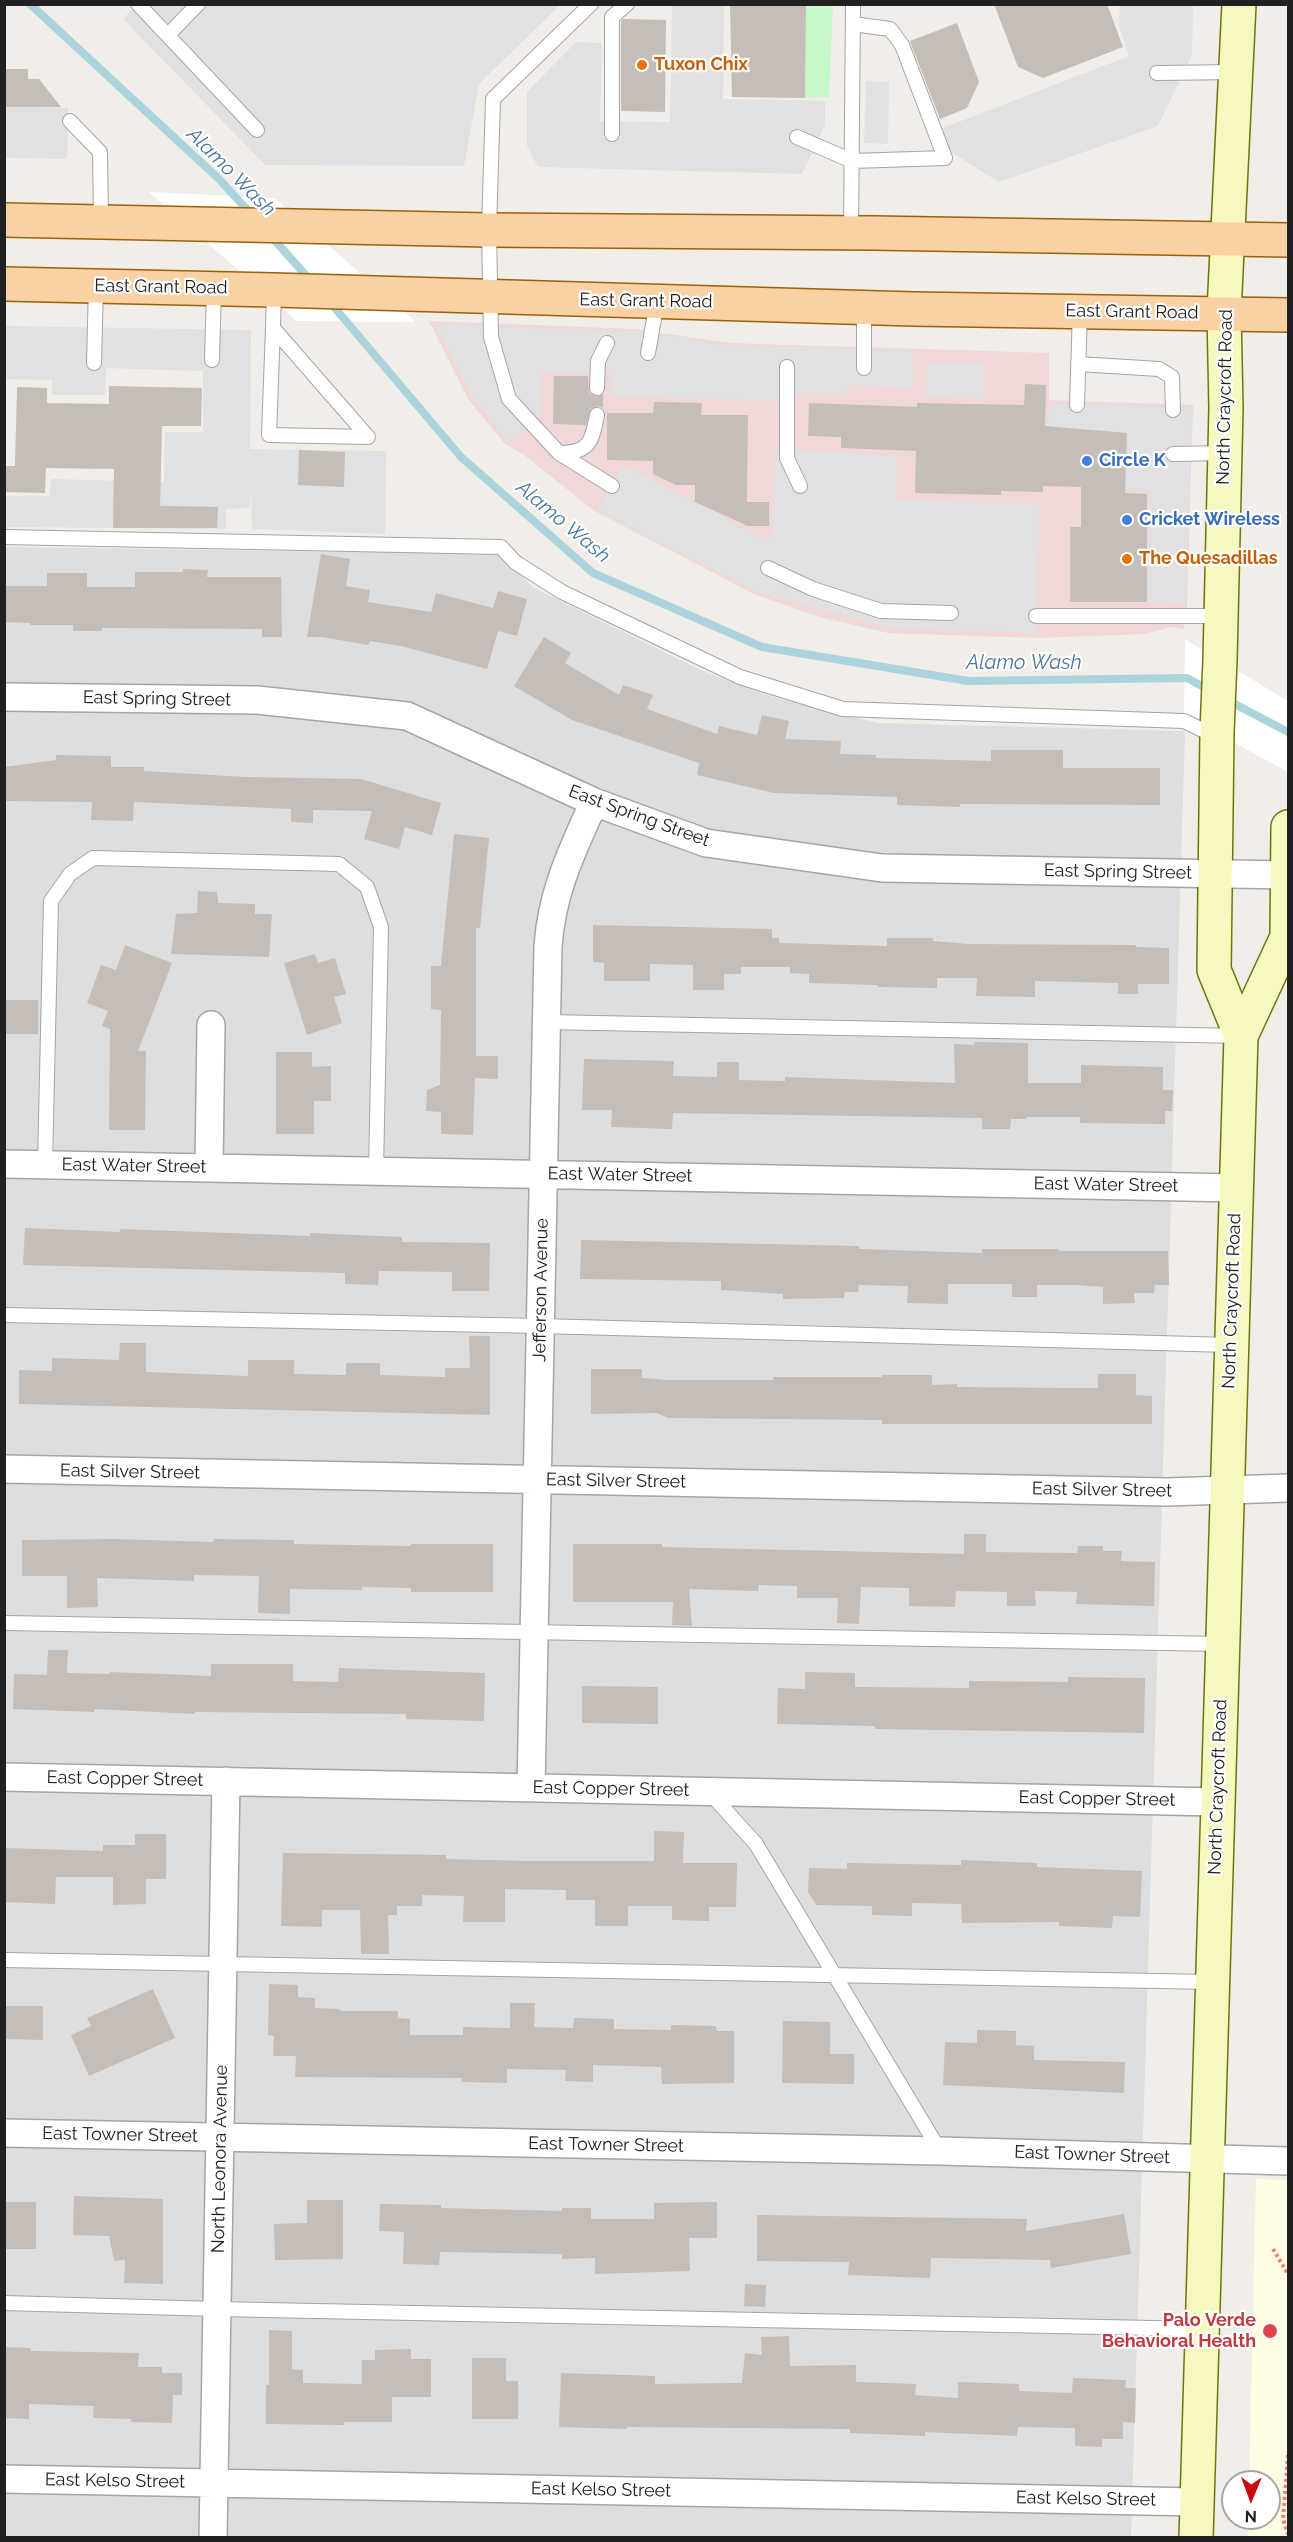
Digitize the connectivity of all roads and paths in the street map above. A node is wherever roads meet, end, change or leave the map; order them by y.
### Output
1 (138, 4) edge
2 (198, 4) edge
3 (591, 4) edge
4 (627, 4) edge
5 (853, 4) edge
6 (1239, 4) edge
7 (853, 24) junction
8 (169, 34) junction
9 (1237, 72) junction
10 (1157, 73) dead end
11 (70, 121) dead end
12 (257, 130) dead end
13 (612, 134) dead end
14 (797, 137) dead end
15 (852, 160) junction
16 (4, 220) edge
17 (101, 221) junction
18 (489, 230) junction
19 (851, 233) junction
20 (1228, 239) junction
21 (1288, 240) edge
22 (4, 285) edge
23 (96, 286) junction
24 (214, 288) junction
25 (305, 291) junction
26 (491, 297) junction
27 (657, 302) junction
28 (864, 307) junction
29 (1080, 311) junction
30 (1224, 312) junction
31 (1288, 315) edge
32 (273, 328) junction
33 (607, 343) dead end
34 (648, 353) dead end
35 (212, 360) dead end
36 (94, 363) dead end
37 (1078, 364) junction
38 (787, 367) dead end
39 (864, 368) dead end
40 (597, 388) dead end
41 (1077, 405) dead end
42 (1173, 410) dead end
43 (597, 415) dead end
44 (559, 453) junction
45 (1225, 453) junction
46 (1173, 454) dead end
47 (612, 486) dead end
48 (800, 486) dead end
49 (4, 537) edge
50 (768, 568) dead end
51 (951, 614) dead end
52 (1036, 616) dead end
53 (1220, 616) junction
54 (4, 697) edge
55 (1217, 734) junction
56 (594, 802) junction
57 (1288, 827) edge
58 (1214, 874) junction
59 (1288, 875) edge
60 (547, 1022) junction
61 (211, 1025) dead end
62 (1241, 1036) junction
63 (4, 1164) edge
64 (45, 1164) junction
65 (209, 1167) junction
66 (376, 1170) junction
67 (543, 1174) junction
68 (1236, 1188) junction
69 (4, 1315) edge
70 (541, 1326) junction
71 (1230, 1345) junction
72 (4, 1469) edge
73 (538, 1479) junction
74 (1288, 1488) edge
75 (1227, 1490) junction
76 (4, 1623) edge
77 (535, 1633) junction
78 (1222, 1644) junction
79 (4, 1777) edge
80 (226, 1781) junction
81 (531, 1787) junction
82 (708, 1791) junction
83 (1217, 1802) junction
84 (4, 1960) edge
85 (223, 1965) junction
86 (836, 1976) junction
87 (1212, 1982) junction
88 (4, 2133) edge
89 (219, 2137) junction
90 (940, 2151) junction
91 (1207, 2158) junction
92 (1288, 2161) edge
93 (1273, 2249) dead end
94 (1288, 2274) edge
95 (4, 2303) edge
96 (217, 2309) junction
97 (1201, 2329) junction
98 (1288, 2455) edge
99 (4, 2479) edge
100 (215, 2482) junction
101 (1197, 2502) junction
102 (1288, 2534) edge
103 (213, 2538) edge
104 (1196, 2538) edge

1 - 8 lane
2 - 8 lane
3 - 18 lane
4 - 13 lane
5 - 7 lane
6 - 9 main road, North Craycroft Road
7 - 15 lane
7 - 15 lane
8 - 12 lane
9 - 10 lane
9 - 20 main road, North Craycroft Road
11 - 17 lane
14 - 15 lane
15 - 19 lane
16 - 17 main road
17 - 18 main road
18 - 19 main road
18 - 26 lane
19 - 20 main road
20 - 21 main road
20 - 30 main road, North Craycroft Road
22 - 23 main road, East Grant Road
23 - 24 main road, East Grant Road
23 - 36 lane
24 - 25 main road, East Grant Road
24 - 35 lane
25 - 26 main road, East Grant Road
25 - 32 lane
26 - 27 main road, East Grant Road
26 - 44 lane
27 - 28 main road, East Grant Road
27 - 34 lane
28 - 29 main road, East Grant Road
28 - 39 lane
29 - 30 main road, East Grant Road
29 - 37 lane
30 - 31 main road, East Grant Road
30 - 45 main road, North Craycroft Road
32 - 32 lane
33 - 40 lane
37 - 41 lane
37 - 42 lane
38 - 48 lane
43 - 44 lane
44 - 47 lane
45 - 46 lane
45 - 53 main road, North Craycroft Road
49 - 55 lane
50 - 51 lane
52 - 53 lane
53 - 55 main road, North Craycroft Road
54 - 56 street, East Spring Street
55 - 58 main road, North Craycroft Road
56 - 58 street, East Spring Street
56 - 60 street, Jefferson Avenue
57 - 59 main road, North Craycroft Road
58 - 59 street, East Spring Street
58 - 62 main road, North Craycroft Road
59 - 62 main road, North Craycroft Road
60 - 62 lane
60 - 67 street, Jefferson Avenue
61 - 65 street
62 - 68 main road, North Craycroft Road
63 - 64 street, East Water Street
64 - 65 street, East Water Street
64 - 66 lane
65 - 66 street, East Water Street
66 - 67 street, East Water Street
67 - 68 street, East Water Street
67 - 70 street, Jefferson Avenue
68 - 71 main road, North Craycroft Road
69 - 70 lane
70 - 71 lane
70 - 73 street, Jefferson Avenue
71 - 75 main road, North Craycroft Road
72 - 73 street, East Silver Street
73 - 75 street, East Silver Street
73 - 77 street, Jefferson Avenue
74 - 75 street, East Silver Street
75 - 78 main road, North Craycroft Road
76 - 77 lane
77 - 78 lane
77 - 81 street, Jefferson Avenue
78 - 83 main road, North Craycroft Road
79 - 80 street, East Copper Street
80 - 81 street, East Copper Street
80 - 85 street, North Leonora Avenue
81 - 82 street, East Copper Street
82 - 83 street, East Copper Street
82 - 86 lane
83 - 87 main road, North Craycroft Road
84 - 85 lane
85 - 86 lane
85 - 89 street, North Leonora Avenue
86 - 87 lane
86 - 90 lane
87 - 91 main road, North Craycroft Road
88 - 89 street, East Towner Street
89 - 90 street, East Towner Street
89 - 96 street, North Leonora Avenue
90 - 91 street, East Towner Street
91 - 92 street, East Towner Street
91 - 97 main road, North Craycroft Road
93 - 94 path
95 - 96 lane
96 - 97 lane
96 - 100 street, North Leonora Avenue
97 - 101 main road, North Craycroft Road
98 - 102 path
99 - 100 street, East Kelso Street
100 - 101 street, East Kelso Street
100 - 103 street, North Leonora Avenue
101 - 104 main road, North Craycroft Road

